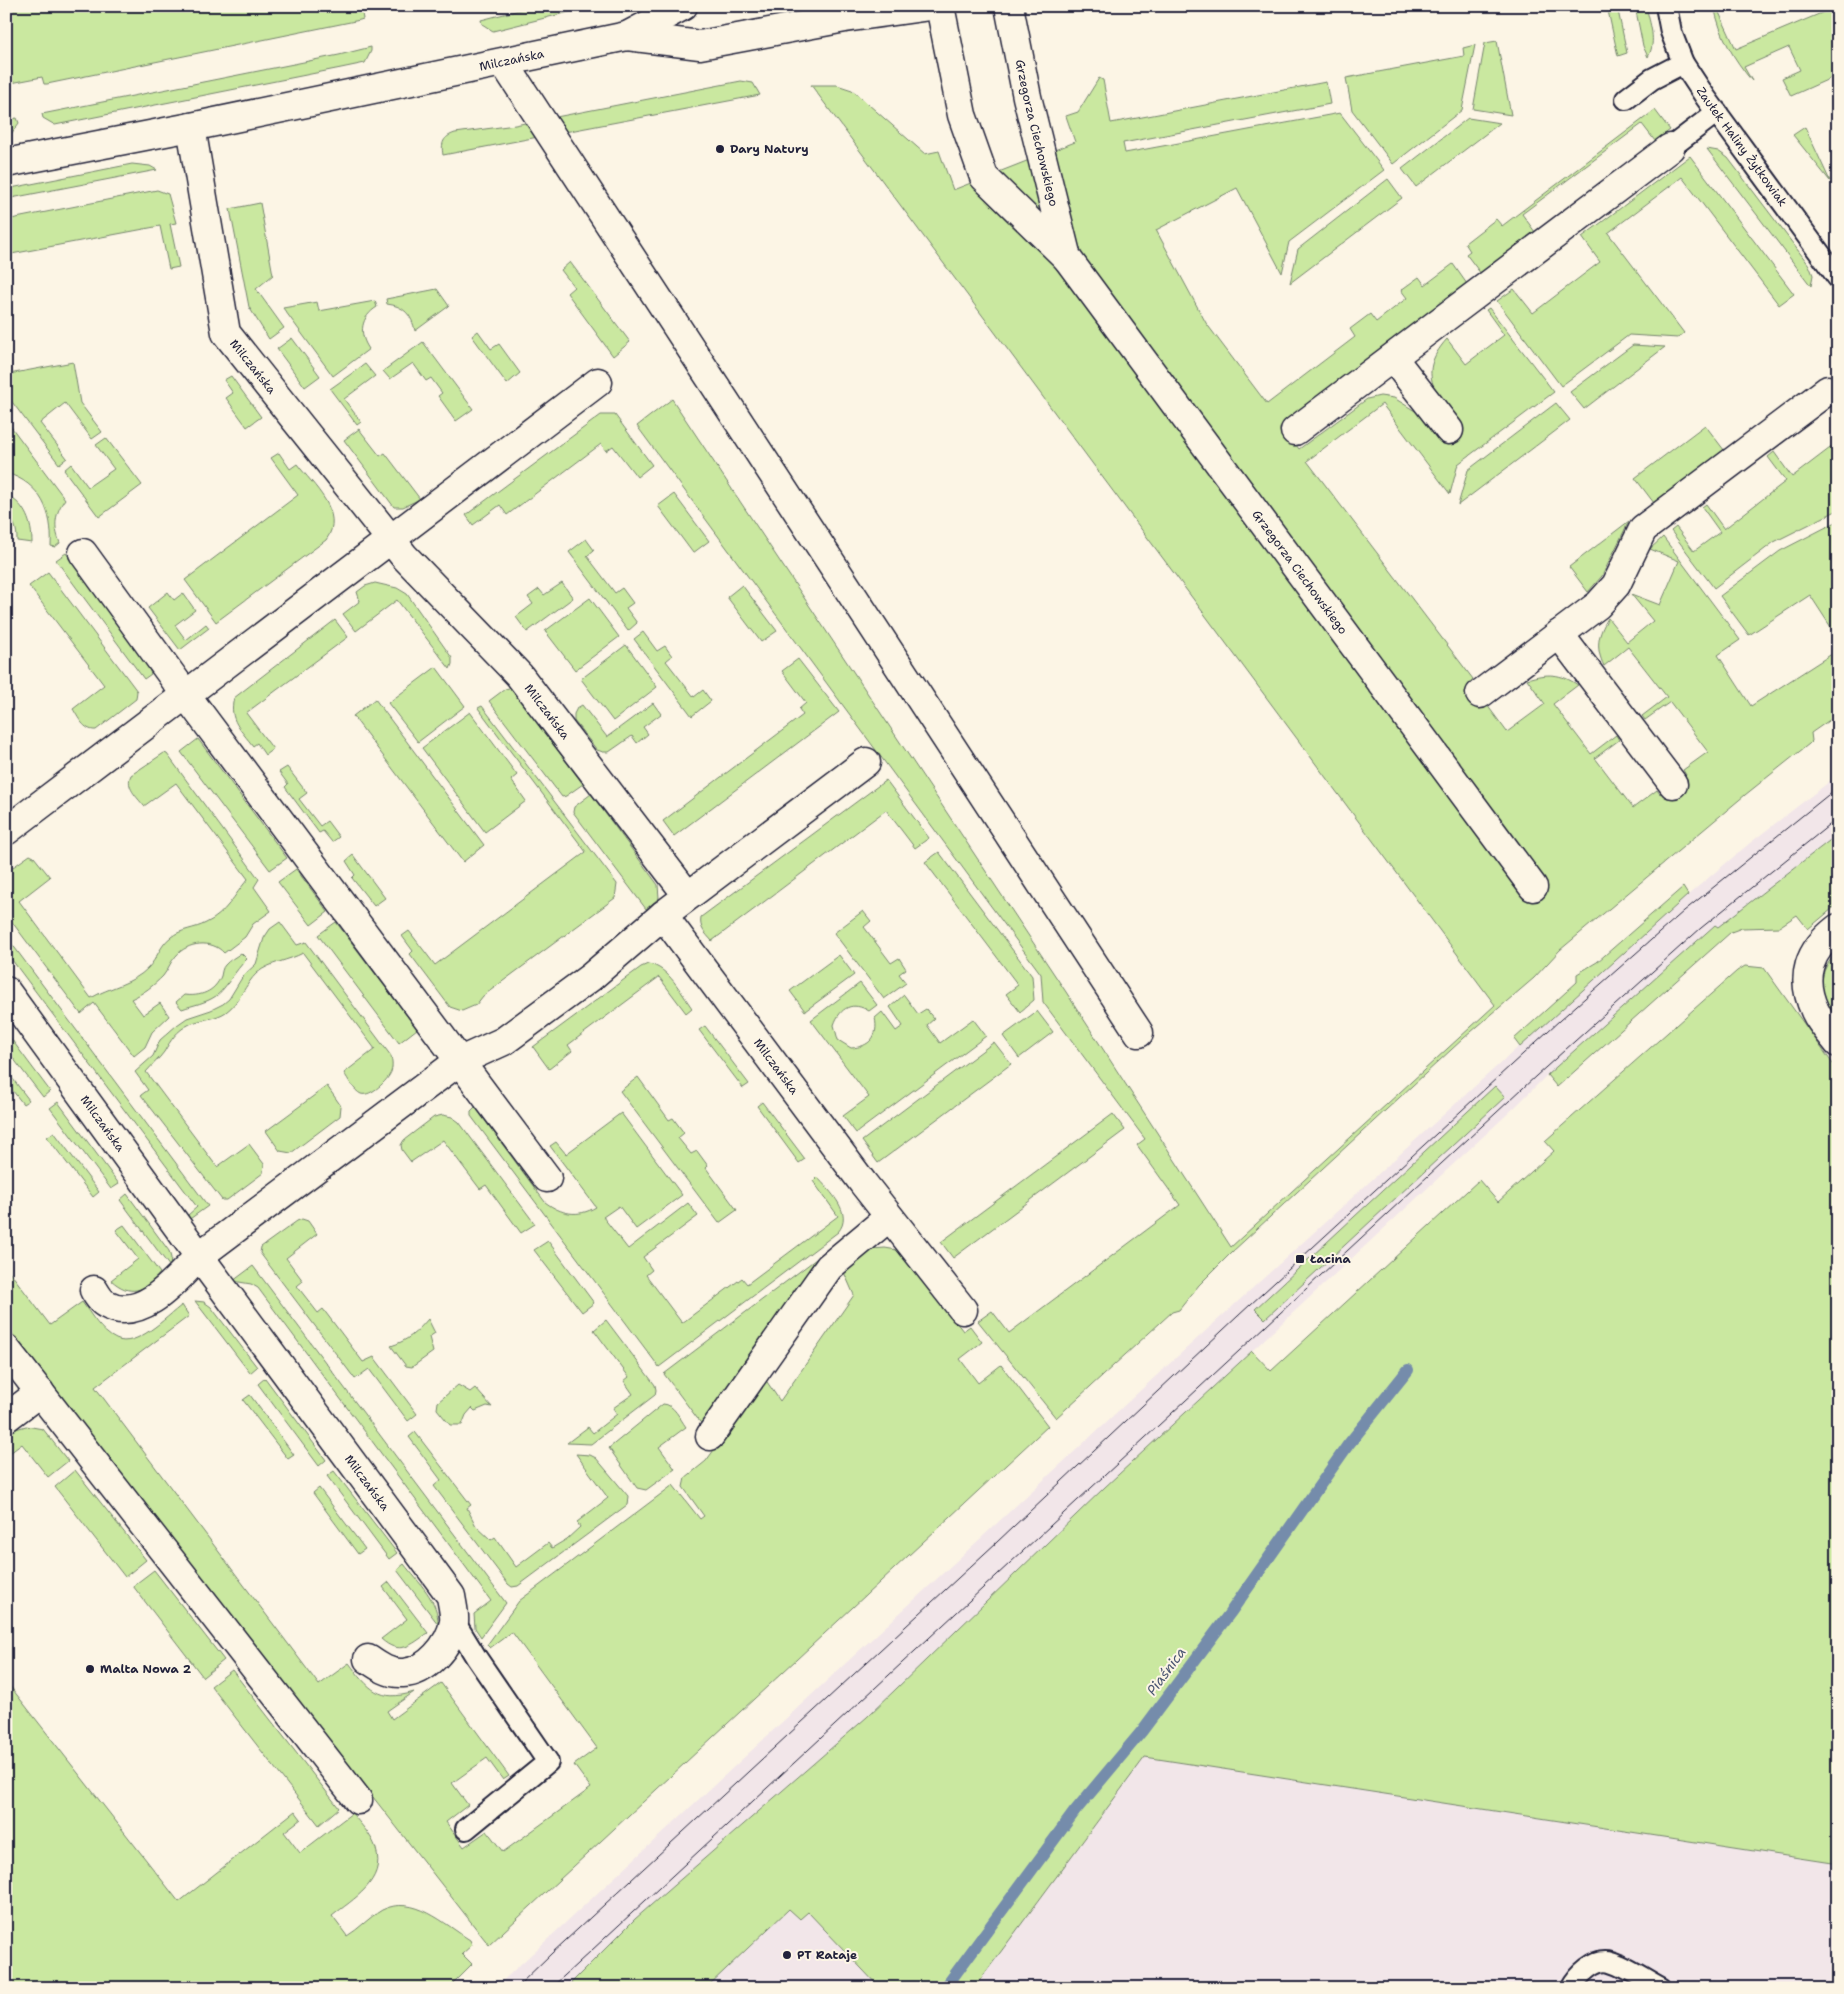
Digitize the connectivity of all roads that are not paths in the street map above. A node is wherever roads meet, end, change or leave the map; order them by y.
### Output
1 (683, 6) edge
2 (930, 6) edge
3 (940, 6) edge
4 (1009, 6) edge
5 (1666, 6) edge
6 (627, 36) junction
7 (504, 63) junction
8 (1683, 63) junction
9 (1626, 99) dead end
10 (1717, 112) junction
11 (192, 127) junction
12 (1670, 148) joint
13 (6, 162) edge
14 (1067, 258) junction
15 (1838, 278) edge
16 (1393, 358) junction
17 (598, 382) dead end
18 (1833, 386) edge
19 (1449, 430) dead end
20 (1295, 431) dead end
21 (392, 540) junction
22 (83, 553) dead end
23 (1559, 634) junction
24 (1480, 694) dead end
25 (186, 695) junction
26 (866, 762) dead end
27 (1673, 784) dead end
28 (6, 831) edge
29 (1533, 887) dead end
30 (688, 896) junction
31 (662, 915) junction
32 (1838, 928) edge
33 (6, 991) edge
34 (1139, 1033) dead end
35 (1838, 1043) edge
36 (458, 1062) junction
37 (546, 1178) dead end
38 (889, 1217) junction
39 (198, 1256) junction
40 (94, 1290) dead end
41 (963, 1310) dead end
42 (6, 1349) edge
43 (40, 1392) junction
44 (6, 1418) edge
45 (710, 1436) dead end
46 (454, 1621) junction
47 (368, 1659) dead end
48 (358, 1800) dead end
49 (466, 1829) dead end
50 (1570, 1988) edge
51 (1661, 1988) edge

1 - 6 street, Milczańska
2 - 6 street, Milczańska
3 - 14 street, Grzegorza Ciechowskiego
4 - 14 street, Grzegorza Ciechowskiego
5 - 8 lane, Zaułek Haliny Żytkowiak
6 - 7 street, Milczańska
7 - 11 street, Milczańska
7 - 34 street
8 - 9 lane
8 - 10 lane, Zaułek Haliny Żytkowiak
10 - 12 lane
10 - 15 lane, Zaułek Haliny Żytkowiak
11 - 13 street, Milczańska
11 - 21 street, Milczańska
12 - 16 street
14 - 29 street, Grzegorza Ciechowskiego
16 - 19 street
16 - 20 street
17 - 21 street
18 - 23 street
21 - 25 street
21 - 30 street, Milczańska
22 - 25 street
23 - 24 street
23 - 27 street
25 - 28 street
25 - 36 street
26 - 30 street
30 - 31 street
31 - 36 street
31 - 38 street, Milczańska
32 - 35 street
33 - 39 street, Milczańska
36 - 37 street
36 - 39 street
38 - 41 street, Milczańska
38 - 45 street
39 - 40 street
39 - 46 street, Milczańska
42 - 43 street
43 - 44 street
43 - 48 street
46 - 47 street, Milczańska
46 - 49 lane
50 - 51 lane

